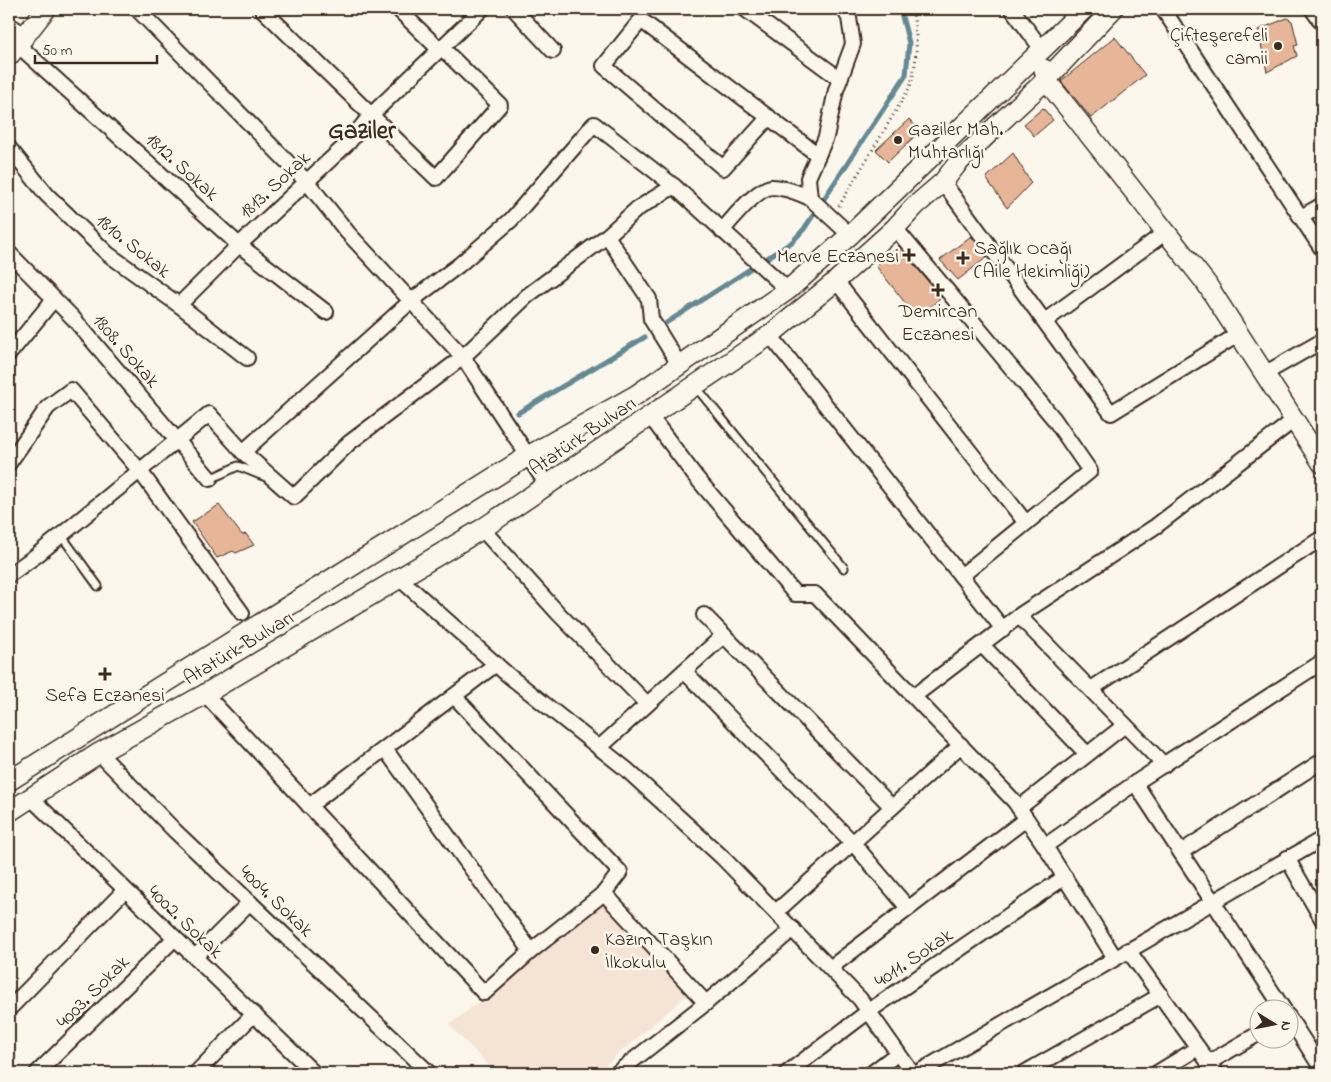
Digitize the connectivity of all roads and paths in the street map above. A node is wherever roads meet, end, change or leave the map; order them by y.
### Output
1 (46, 9) edge
2 (137, 9) edge
3 (262, 9) edge
4 (398, 9) edge
5 (482, 9) edge
6 (514, 9) edge
7 (745, 9) edge
8 (844, 9) edge
9 (912, 9) edge
10 (1012, 9) edge
11 (1084, 9) edge
12 (1113, 9) edge
13 (1163, 9) edge
14 (1312, 9) edge
15 (1322, 23) edge
16 (9, 25) edge
17 (18, 45) edge
18 (1041, 48) junction
19 (441, 49) junction
20 (553, 50) dead end
21 (840, 79) junction
22 (1046, 80) junction
23 (371, 115) junction
24 (769, 117) junction
25 (9, 148) edge
26 (818, 155) junction
27 (307, 182) junction
28 (943, 182) junction
29 (674, 186) junction
30 (812, 200) junction
31 (1322, 205) edge
32 (829, 214) junction
33 (1301, 217) junction
34 (895, 228) junction
35 (722, 231) junction
36 (1166, 232) junction
37 (850, 235) junction
38 (607, 236) junction
39 (239, 245) junction
40 (1322, 249) edge
41 (9, 253) edge
42 (836, 281) junction
43 (788, 290) junction
44 (54, 299) junction
45 (411, 301) junction
46 (180, 305) junction
47 (326, 312) dead end
48 (1045, 321) junction
49 (1239, 334) junction
50 (770, 335) junction
51 (1322, 341) edge
52 (9, 354) edge
53 (463, 356) junction
54 (247, 358) dead end
55 (680, 366) junction
56 (1264, 374) junction
57 (696, 386) junction
58 (650, 416) junction
59 (1294, 420) junction
60 (179, 440) junction
61 (243, 452) junction
62 (528, 456) junction
63 (9, 463) edge
64 (1322, 463) edge
65 (140, 471) junction
66 (210, 479) joint
67 (274, 479) junction
68 (547, 485) junction
69 (1026, 523) junction
70 (482, 528) junction
71 (61, 535) junction
72 (1322, 538) edge
73 (844, 568) dead end
74 (9, 575) edge
75 (962, 576) junction
76 (399, 578) junction
77 (98, 586) dead end
78 (242, 613) dead end
79 (704, 615) dead end
80 (1019, 616) junction
81 (1003, 629) junction
82 (724, 635) junction
83 (982, 644) junction
84 (1322, 662) edge
85 (496, 664) junction
86 (684, 671) junction
87 (1091, 690) junction
88 (206, 694) junction
89 (454, 696) junction
90 (914, 696) junction
91 (648, 704) junction
92 (1125, 724) junction
93 (960, 745) junction
94 (599, 748) junction
95 (385, 749) junction
96 (99, 754) junction
97 (1087, 754) junction
98 (1322, 760) edge
99 (1164, 765) junction
100 (9, 781) edge
101 (1136, 783) junction
102 (30, 798) junction
103 (309, 806) junction
104 (892, 807) junction
105 (9, 812) edge
106 (1023, 813) junction
107 (1322, 839) edge
108 (852, 843) junction
109 (1045, 846) junction
110 (1182, 852) junction
111 (1287, 858) junction
112 (1065, 877) junction
113 (126, 890) junction
114 (604, 893) junction
115 (1214, 900) junction
116 (250, 902) junction
117 (908, 908) junction
118 (776, 912) junction
119 (1322, 918) edge
120 (793, 929) junction
121 (175, 938) junction
122 (1128, 950) junction
123 (531, 951) junction
124 (194, 957) junction
125 (1115, 958) junction
126 (830, 968) junction
127 (1161, 995) junction
128 (1278, 1000) edge
129 (706, 1003) junction
130 (9, 1008) edge
131 (869, 1011) junction
132 (254, 1014) junction
133 (1298, 1031) edge
134 (1248, 1041) edge
135 (1198, 1048) junction
136 (898, 1053) junction
137 (1212, 1068) edge
138 (1322, 1069) edge
139 (37, 1073) edge
140 (196, 1073) edge
141 (314, 1073) edge
142 (430, 1073) edge
143 (617, 1073) edge
144 (787, 1073) edge
145 (872, 1073) edge
146 (912, 1073) edge
147 (917, 1073) edge
148 (1024, 1073) edge
149 (1157, 1073) edge

1 - 17 main road
2 - 27 street
3 - 23 street
4 - 19 street
5 - 19 street, 1813. Sokak
6 - 20 street
7 - 21 street
8 - 21 street
9 - 32 path
10 - 18 street
11 - 18 main road, Atatürk Bulvarı
12 - 22 main road, Atatürk Bulvarı
13 - 33 street
14 - 15 street
16 - 17 street, 1812. Sokak
17 - 39 street, 1812. Sokak
18 - 22 main road
18 - 37 main road, Atatürk Bulvarı
19 - 23 street, 1813. Sokak
19 - 23 street
21 - 26 street
22 - 28 main road, Atatürk Bulvarı
22 - 36 main road
23 - 27 street, 1813. Sokak
24 - 24 street
24 - 26 street
25 - 46 street, 1810. Sokak
26 - 30 street
27 - 39 street, 1813. Sokak
27 - 45 street
28 - 34 main road, Atatürk Bulvarı
28 - 48 street
29 - 35 street
29 - 38 street
29 - 45 street
30 - 32 street
30 - 35 street
31 - 33 street
32 - 37 street
33 - 40 street
34 - 42 main road, Atatürk Bulvarı
34 - 69 street
35 - 43 street
36 - 48 street
36 - 49 main road
37 - 43 main road, Atatürk Bulvarı
38 - 53 street
38 - 55 street
39 - 46 street, 1813. Sokak
39 - 47 street, 1812. Sokak
41 - 44 street, 1808. Sokak
42 - 50 main road, Atatürk Bulvarı
42 - 69 street
43 - 55 main road, Atatürk Bulvarı
44 - 52 street
44 - 60 street, 1808. Sokak
45 - 53 street
45 - 61 street
46 - 54 street, 1810. Sokak
48 - 49 street
49 - 56 main road
50 - 57 main road, Atatürk Bulvarı
50 - 75 street
51 - 56 street
53 - 62 street
53 - 67 street
55 - 62 main road, Atatürk Bulvarı
56 - 59 main road
57 - 58 main road, Atatürk Bulvarı
57 - 73 lane
58 - 68 main road, Atatürk Bulvarı
58 - 90 street
59 - 64 main road
59 - 80 street
60 - 61 street
60 - 65 street
60 - 66 street, 1808. Sokak
61 - 67 street
62 - 68 street
62 - 100 main road, Atatürk Bulvarı
63 - 65 street
65 - 71 street
65 - 78 street
66 - 67 lane
68 - 70 main road, Atatürk Bulvarı
69 - 75 street
70 - 76 main road, Atatürk Bulvarı
70 - 91 street
71 - 74 street
71 - 77 lane
72 - 87 street
75 - 81 street
76 - 85 street
76 - 88 main road, Atatürk Bulvarı
79 - 82 street
80 - 81 street
80 - 87 street
81 - 83 street
82 - 86 street
82 - 104 street
83 - 90 street
83 - 97 street
84 - 99 street
85 - 89 street
85 - 94 street
86 - 91 street
86 - 108 street
87 - 92 street
88 - 96 main road, Atatürk Bulvarı
88 - 103 street
89 - 95 street
89 - 114 street
90 - 93 street
91 - 94 street
92 - 97 street
92 - 99 street
93 - 104 street
93 - 106 street
94 - 118 street
95 - 103 street
95 - 123 street
96 - 102 main road, Atatürk Bulvarı
96 - 116 street, 4004. Sokak
97 - 106 street
98 - 110 street
99 - 101 street
101 - 109 street
101 - 110 street
102 - 105 main road, Atatürk Bulvarı
102 - 113 street, 4002. Sokak
103 - 123 street
104 - 108 street
106 - 109 street
106 - 117 street
107 - 111 street
108 - 117 street
108 - 118 street
109 - 112 street
110 - 115 street
111 - 115 street
111 - 119 street
112 - 125 street
112 - 131 street, 4011. Sokak
113 - 121 street, 4002. Sokak
113 - 130 street
114 - 123 street
114 - 129 street
115 - 122 street
115 - 128 street
116 - 124 street
116 - 142 street, 4004. Sokak
117 - 126 street
118 - 120 street
120 - 126 street
120 - 129 street
121 - 124 street, 4002. Sokak
121 - 139 street, 4003. Sokak
122 - 125 street
122 - 127 street
124 - 132 street, 4002. Sokak
125 - 147 street
126 - 131 street
127 - 135 street
127 - 148 street
129 - 143 street
131 - 136 street
131 - 144 street, 4011. Sokak
132 - 140 street
132 - 141 street, 4002. Sokak
133 - 138 street
134 - 137 street
135 - 137 street
135 - 149 street
136 - 145 street
136 - 146 street

